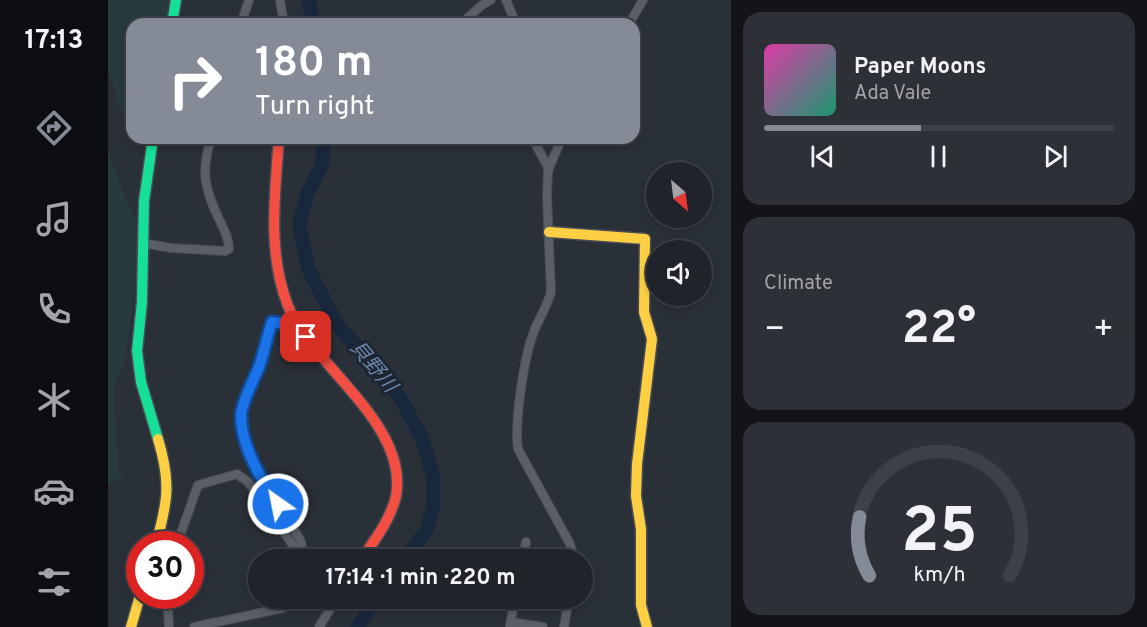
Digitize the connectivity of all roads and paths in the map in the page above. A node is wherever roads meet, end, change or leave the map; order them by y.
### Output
1 (176, 0) edge
2 (249, 0) edge
3 (280, 0) edge
4 (491, 0) edge
5 (506, 0) edge
6 (643, 0) edge
7 (173, 18) edge
8 (243, 18) edge
9 (283, 18) edge
10 (468, 18) edge
11 (514, 18) edge
12 (632, 18) edge
13 (152, 144) edge
14 (209, 144) edge
15 (279, 144) edge
16 (536, 144) edge
17 (559, 144) edge
18 (549, 169) junction
19 (549, 232) junction
20 (143, 243) junction
21 (297, 325) junction
22 (160, 531) edge
23 (182, 531) edge
24 (526, 542) dead end
25 (296, 549) edge
26 (302, 549) edge
27 (368, 549) edge
28 (525, 549) edge
29 (571, 549) edge
30 (136, 609) edge
31 (169, 609) edge
32 (278, 609) edge
33 (330, 609) edge
34 (513, 609) edge
35 (567, 609) edge
36 (510, 625) edge
37 (131, 627) edge
38 (169, 627) edge
39 (194, 627) edge
40 (319, 627) edge
41 (543, 627) edge
42 (564, 627) edge
43 (647, 627) edge

1 - 7 street
2 - 8 street
3 - 9 street
4 - 10 street
5 - 11 street
6 - 12 street
13 - 20 street
14 - 20 street
15 - 21 street
16 - 18 street
17 - 18 street
18 - 19 street
19 - 29 street
19 - 43 street
20 - 22 street
21 - 26 street
21 - 27 street
23 - 25 street
24 - 28 street
30 - 37 street
31 - 38 street
32 - 39 street
33 - 40 street
34 - 36 street
35 - 42 street
36 - 41 street

